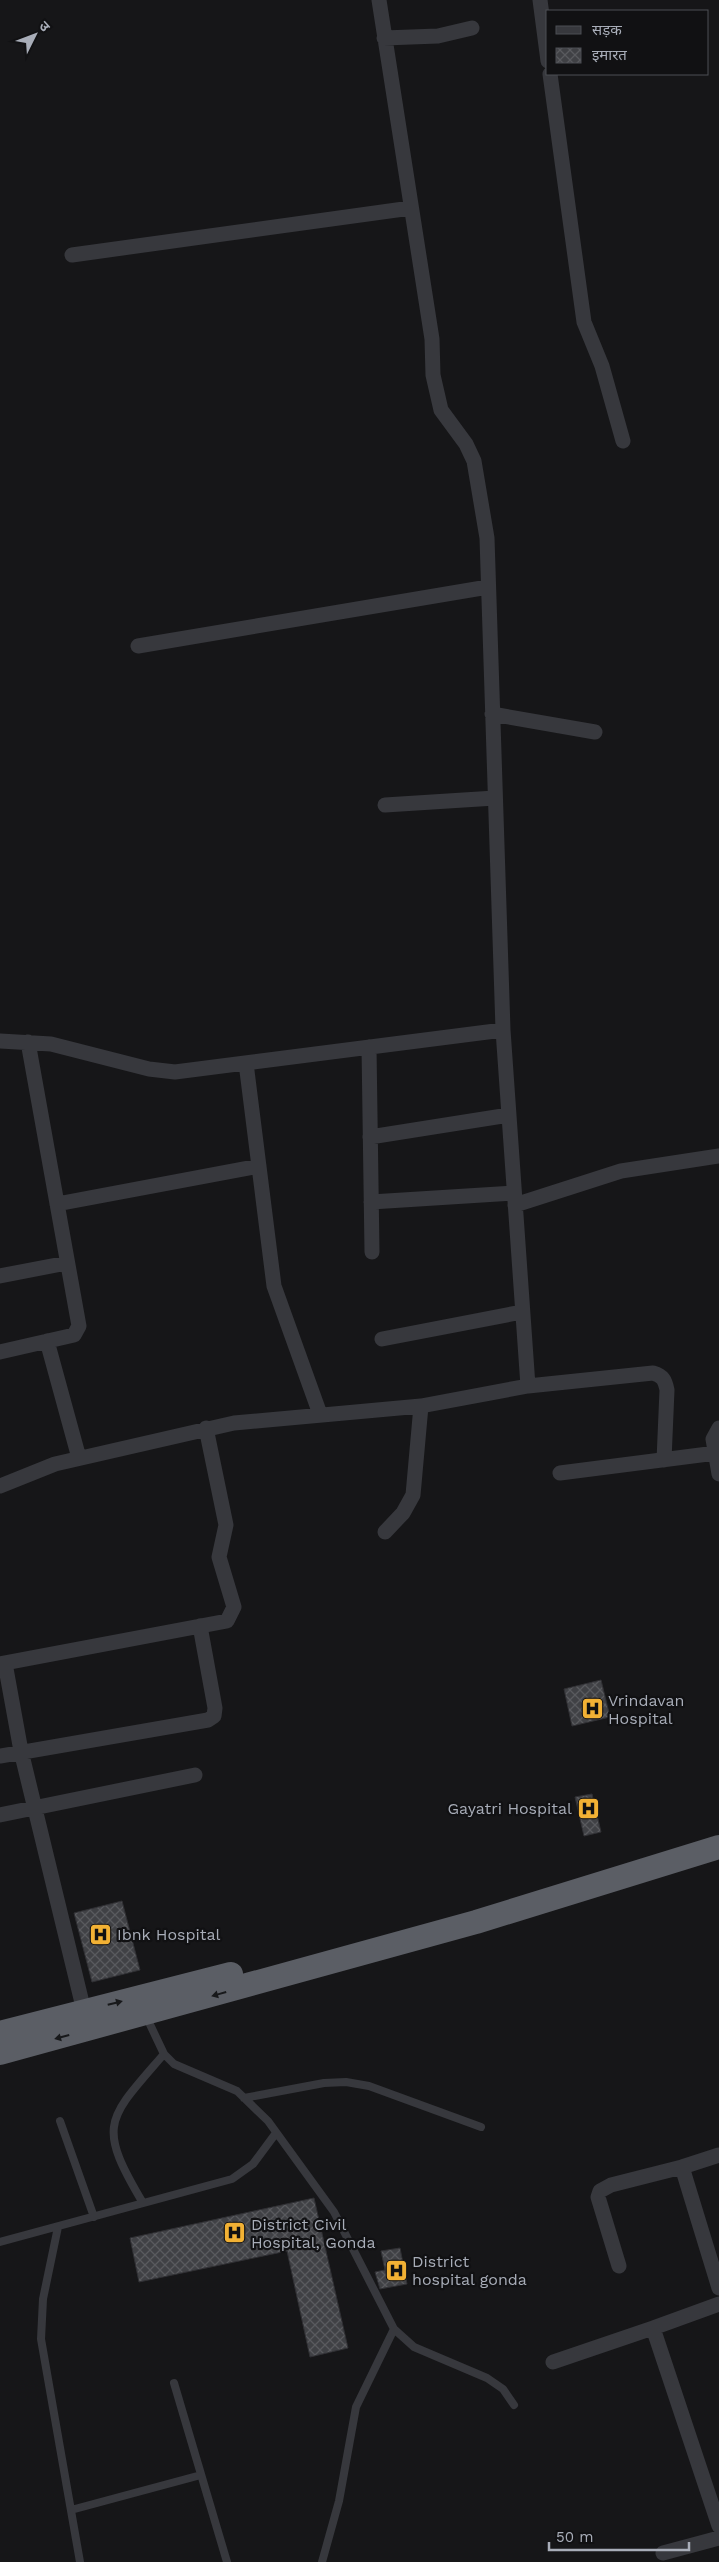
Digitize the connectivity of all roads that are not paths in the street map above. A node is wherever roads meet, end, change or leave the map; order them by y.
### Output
1 (379, 0) edge
2 (540, 0) edge
3 (472, 28) dead end
4 (384, 38) junction
5 (546, 46) edge
6 (550, 75) edge
7 (411, 208) junction
8 (72, 255) dead end
9 (623, 441) dead end
10 (488, 588) junction
11 (138, 646) dead end
12 (492, 714) junction
13 (595, 732) dead end
14 (495, 798) junction
15 (384, 805) dead end
16 (503, 1030) junction
17 (0, 1041) edge
18 (28, 1042) junction
19 (369, 1047) junction
20 (246, 1063) junction
21 (509, 1115) junction
22 (370, 1137) junction
23 (719, 1156) edge
24 (259, 1166) junction
25 (515, 1199) junction
26 (371, 1202) junction
27 (57, 1204) junction
28 (372, 1252) dead end
29 (67, 1263) junction
30 (0, 1276) edge
31 (522, 1312) junction
32 (382, 1340) dead end
33 (47, 1341) junction
34 (0, 1352) edge
35 (528, 1386) junction
36 (421, 1406) junction
37 (320, 1414) junction
38 (206, 1428) junction
39 (719, 1428) edge
40 (716, 1454) junction
41 (79, 1458) junction
42 (664, 1460) junction
43 (560, 1473) dead end
44 (719, 1474) edge
45 (0, 1486) edge
46 (385, 1532) dead end
47 (200, 1626) junction
48 (3, 1664) edge
49 (21, 1751) junction
50 (0, 1756) edge
51 (195, 1774) dead end
52 (35, 1807) junction
53 (0, 1814) edge
54 (719, 1830) edge
55 (719, 1847) edge
56 (84, 2011) junction
57 (145, 2014) junction
58 (0, 2033) edge
59 (0, 2053) edge
60 (164, 2054) junction
61 (244, 2098) junction
62 (60, 2121) dead end
63 (481, 2127) dead end
64 (276, 2133) junction
65 (719, 2155) edge
66 (682, 2167) junction
67 (144, 2203) junction
68 (94, 2217) junction
69 (58, 2227) junction
70 (0, 2242) edge
71 (619, 2266) dead end
72 (719, 2288) edge
73 (719, 2304) edge
74 (653, 2328) junction
75 (394, 2329) junction
76 (554, 2362) dead end
77 (174, 2383) dead end
78 (514, 2405) dead end
79 (201, 2475) junction
80 (71, 2510) junction
81 (719, 2526) edge
82 (719, 2538) edge
83 (663, 2553) dead end
84 (80, 2562) edge
85 (227, 2562) edge
86 (322, 2562) edge

1 - 4 street
2 - 5 street
3 - 4 street
4 - 7 street
6 - 9 street
7 - 8 street
7 - 10 street
10 - 11 street
10 - 12 street
12 - 13 street
12 - 14 street
14 - 15 street
14 - 16 street
16 - 19 street
16 - 21 street
17 - 18 street
18 - 20 street
18 - 27 street
19 - 20 street
19 - 22 street
20 - 24 street
21 - 22 street
21 - 25 street
22 - 26 street
23 - 25 street
24 - 27 street
24 - 37 street
25 - 26 street
25 - 31 street
26 - 28 street
27 - 29 street
29 - 30 street
29 - 33 street
31 - 32 street
31 - 35 street
33 - 34 street
33 - 41 street
35 - 36 street
35 - 42 street
36 - 37 street
36 - 46 street
37 - 38 street
38 - 41 street
38 - 47 street
39 - 40 street
40 - 42 street
40 - 44 street
41 - 45 street
42 - 43 street
47 - 48 street
47 - 49 street
48 - 49 street
49 - 50 street
49 - 52 street
51 - 52 street
52 - 53 street
52 - 56 street
56 -> 54 highway
55 -> 57 highway
56 - 58 highway
57 -> 59 highway
57 - 60 lane
60 - 61 lane
60 - 67 lane
61 - 63 lane
61 - 64 lane
62 - 68 lane
64 - 67 lane
64 - 75 lane
65 - 66 street
66 - 71 street
66 - 72 street
67 - 68 lane
68 - 69 lane
69 - 70 lane
69 - 80 lane
73 - 74 street
74 - 76 street
74 - 81 street
75 - 78 lane
75 - 86 lane
77 - 79 lane
79 - 80 lane
79 - 85 lane
80 - 84 lane
82 - 83 street

